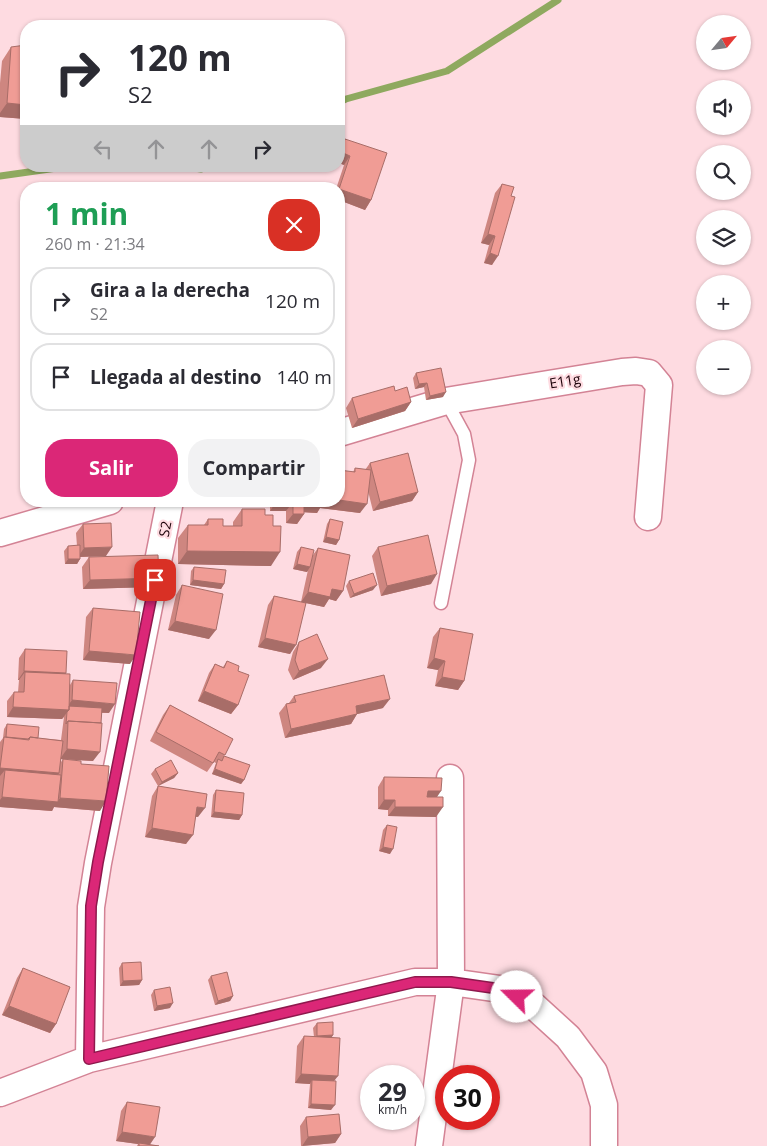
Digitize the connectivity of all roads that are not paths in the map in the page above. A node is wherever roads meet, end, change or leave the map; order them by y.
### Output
1 (446, 400) junction
2 (345, 431) edge
3 (89, 507) edge
4 (169, 507) edge
5 (648, 517) dead end
6 (0, 533) edge
7 (442, 604) dead end
8 (450, 778) dead end
9 (451, 982) junction
10 (89, 1059) junction
11 (0, 1093) edge
12 (430, 1146) edge
13 (604, 1146) edge

1 - 2 street, E11g
1 - 5 street, E11g
1 - 7 lane
3 - 6 street
4 - 10 street, S2
8 - 9 street
9 - 10 street
9 - 12 street
9 - 13 street
10 - 11 street

